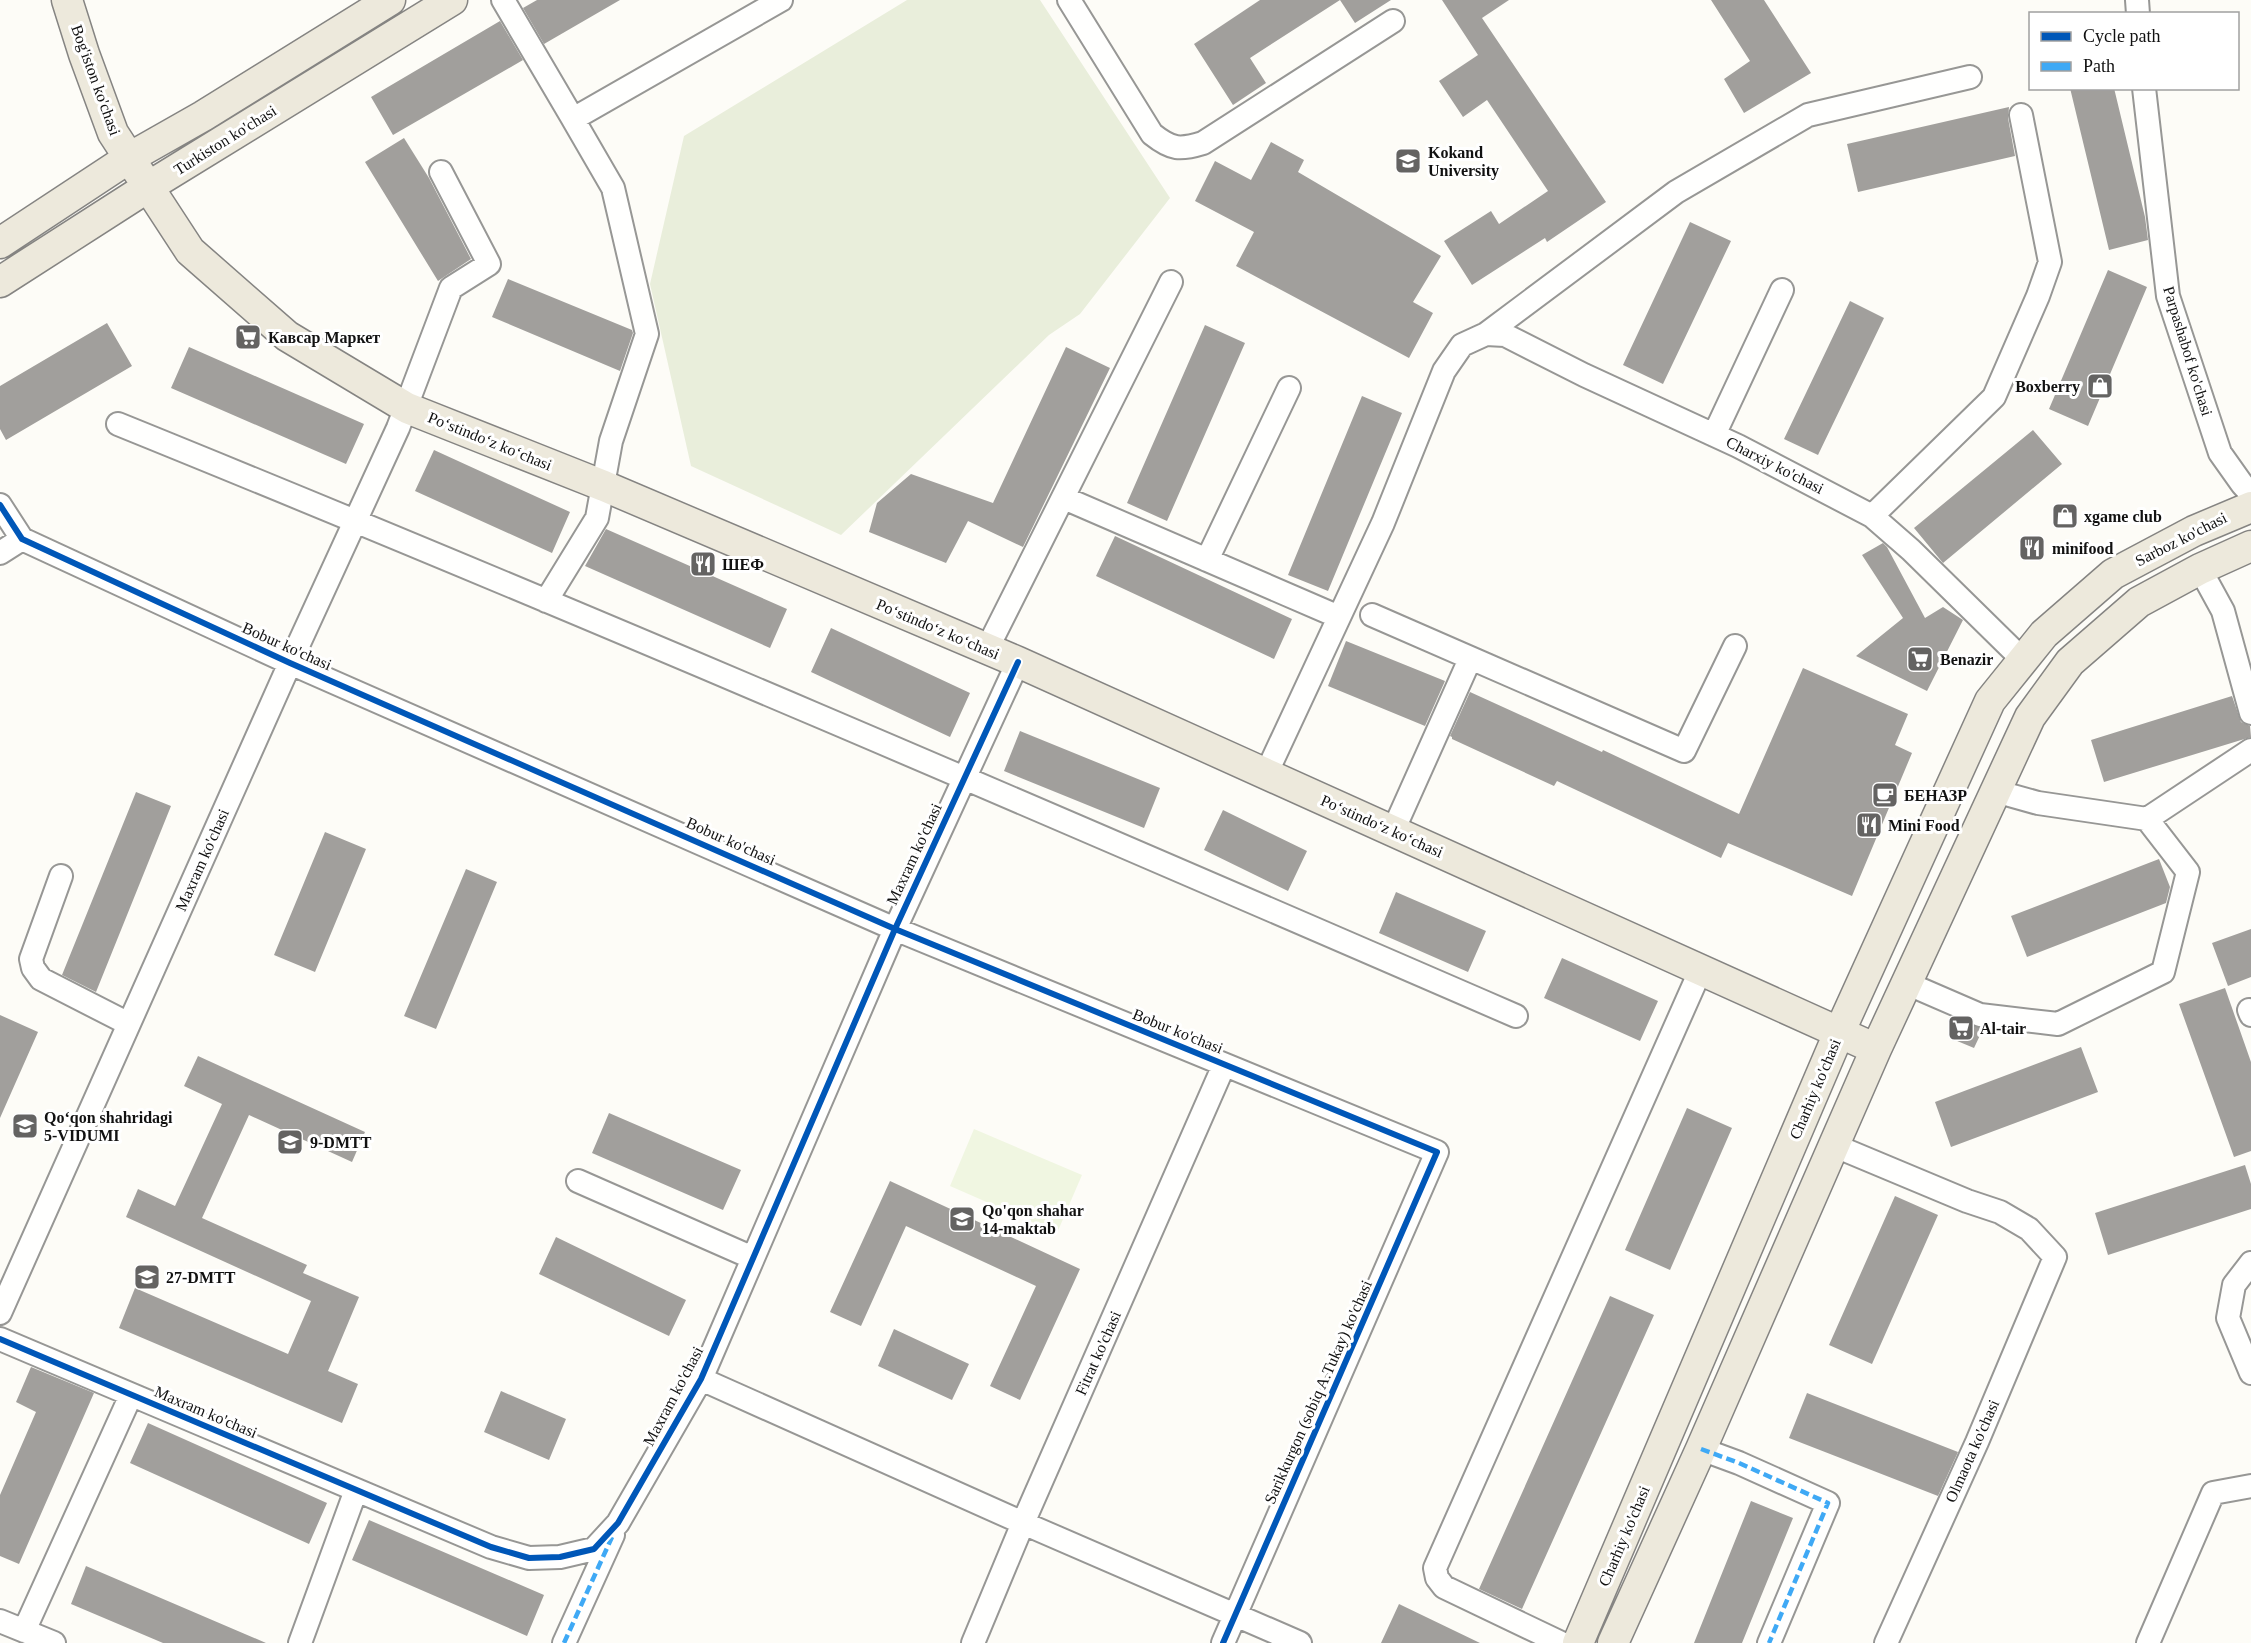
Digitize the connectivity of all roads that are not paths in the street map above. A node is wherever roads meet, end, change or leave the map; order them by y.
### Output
1 (67, 0) edge
2 (390, 0) edge
3 (452, 0) edge
4 (503, 0) edge
5 (781, 0) edge
6 (1070, 0) edge
7 (1393, 21) dead end
8 (1970, 77) dead end
9 (2144, 90) edge
10 (2021, 115) dead end
11 (573, 119) junction
12 (129, 158) junction
13 (441, 172) dead end
14 (148, 187) junction
15 (0, 243) edge
16 (0, 282) edge
17 (1171, 282) dead end
18 (1782, 290) dead end
19 (1486, 334) junction
20 (1289, 388) dead end
21 (407, 408) junction
22 (118, 424) dead end
23 (1714, 435) junction
24 (604, 486) junction
25 (2251, 494) edge
26 (1064, 498) junction
27 (0, 505) edge
28 (2251, 507) edge
29 (1872, 516) junction
30 (356, 520) junction
31 (22, 539) junction
32 (2251, 546) edge
33 (0, 553) edge
34 (1207, 560) junction
35 (2200, 569) junction
36 (2113, 574) joint
37 (546, 601) junction
38 (1372, 615) dead end
39 (1339, 616) junction
40 (1735, 646) dead end
41 (987, 649) junction
42 (1470, 659) junction
43 (2023, 660) junction
44 (1018, 662) junction
45 (290, 663) junction
46 (2251, 713) edge
47 (2251, 750) edge
48 (1266, 774) junction
49 (965, 777) junction
50 (1995, 791) junction
51 (2147, 819) junction
52 (1393, 831) junction
53 (61, 876) dead end
54 (895, 929) junction
55 (1701, 969) junction
56 (1906, 983) junction
57 (1516, 1016) dead end
58 (129, 1024) junction
59 (1839, 1033) junction
60 (1876, 1049) junction
61 (1224, 1065) junction
62 (1833, 1145) junction
63 (1437, 1152) joint
64 (578, 1181) dead end
65 (753, 1258) junction
66 (2251, 1263) edge
67 (0, 1313) edge
68 (0, 1339) edge
69 (2251, 1373) edge
70 (701, 1379) junction
71 (131, 1395) junction
72 (1701, 1449) junction
73 (2251, 1486) edge
74 (356, 1490) junction
75 (618, 1523) junction
76 (1023, 1523) junction
77 (1235, 1616) junction
78 (0, 1621) edge
79 (24, 1631) junction
80 (54, 1643) edge
81 (300, 1643) edge
82 (564, 1643) edge
83 (973, 1643) edge
84 (1223, 1643) edge
85 (1300, 1643) edge
86 (1561, 1643) edge
87 (1578, 1643) edge
88 (1613, 1643) edge
89 (1769, 1643) edge
90 (1886, 1643) edge
91 (2148, 1643) edge

1 - 12 main road, Bog'iston ko'chasi
2 - 12 main road, Turkiston ko'chasi
3 - 14 main road, Turkiston ko'chasi
4 - 11 street
5 - 11 street
6 - 7 street
8 - 19 street
9 - 25 street, Parpashabof ko'chasi
10 - 29 street
11 - 24 street
12 - 14 main road, Poʻstindoʻz koʻchasi
12 - 15 main road, Turkiston ko'chasi
13 - 21 street, Maxram ko'chasi
14 - 16 main road, Turkiston ko'chasi
14 - 21 main road, Poʻstindoʻz koʻchasi
17 - 26 street
18 - 23 street
19 - 23 street, Charxiy ko'chasi
19 - 39 street
20 - 34 street
21 - 24 main road, Poʻstindoʻz koʻchasi
21 - 30 street, Maxram ko'chasi
22 - 30 street
23 - 29 street, Charxiy ko'chasi
24 - 37 street
24 - 41 main road, Poʻstindoʻz koʻchasi
26 - 34 street
26 - 41 street
27 - 31 street
28 - 36 main road, Sarboz ko'chasi
29 - 43 street, Charxiy ko'chasi
30 - 37 street
30 - 45 street, Maxram ko'chasi
31 - 33 street
31 - 45 street, Bobur ko'chasi
32 - 35 main road
34 - 39 street
35 - 46 street
35 - 50 main road, Charhiy ko'chasi
36 - 43 main road, Charhiy ko'chasi
37 - 49 street
38 - 42 street
39 - 48 street
40 - 42 street
41 - 44 main road, Poʻstindoʻz koʻchasi
42 - 52 street
43 - 59 main road, Charhiy ko'chasi
44 - 48 main road, Poʻstindoʻz koʻchasi
44 - 49 street, Maxram ko'chasi
45 - 54 street, Bobur ko'chasi
45 - 58 street, Maxram ko'chasi
47 - 51 street
48 - 52 main road, Poʻstindoʻz koʻchasi
49 - 54 street, Maxram ko'chasi
49 - 57 street
50 - 51 street
50 - 56 main road, Charhiy ko'chasi
51 - 56 street
52 - 55 main road, Poʻstindoʻz koʻchasi
53 - 58 street
54 - 61 street, Bobur ko'chasi
54 - 65 street, Maxram ko'chasi
55 - 59 main road, Poʻstindoʻz koʻchasi
55 - 86 street
56 - 60 main road, Charhiy ko'chasi
58 - 67 street, Maxram ko'chasi
59 - 60 main road, Poʻstindoʻz koʻchasi
59 - 87 main road, Charhiy ko'chasi
60 - 62 main road, Charhiy ko'chasi
61 - 63 street, Bobur ko'chasi
61 - 76 street, Fitrat ko'chasi
62 - 72 main road, Charhiy ko'chasi
62 - 90 street, Olmaota ko'chasi
63 - 77 street, Sarikkurgon (sobiq A.Tukay) ko'chasi
64 - 65 street
65 - 70 street, Maxram ko'chasi
66 - 69 street
68 - 71 street, Maxram ko'chasi
70 - 75 street, Maxram ko'chasi
70 - 76 street
71 - 74 street, Maxram ko'chasi
71 - 79 street
72 - 88 main road, Charhiy ko'chasi
72 - 89 street
73 - 91 street
74 - 75 street, Maxram ko'chasi
74 - 81 street
75 - 82 street
76 - 77 street
76 - 83 street, Fitrat ko'chasi
77 - 84 street, Sarikkurgon (sobiq A.Tukay) ko'chasi
77 - 85 street
78 - 79 street
79 - 80 street

